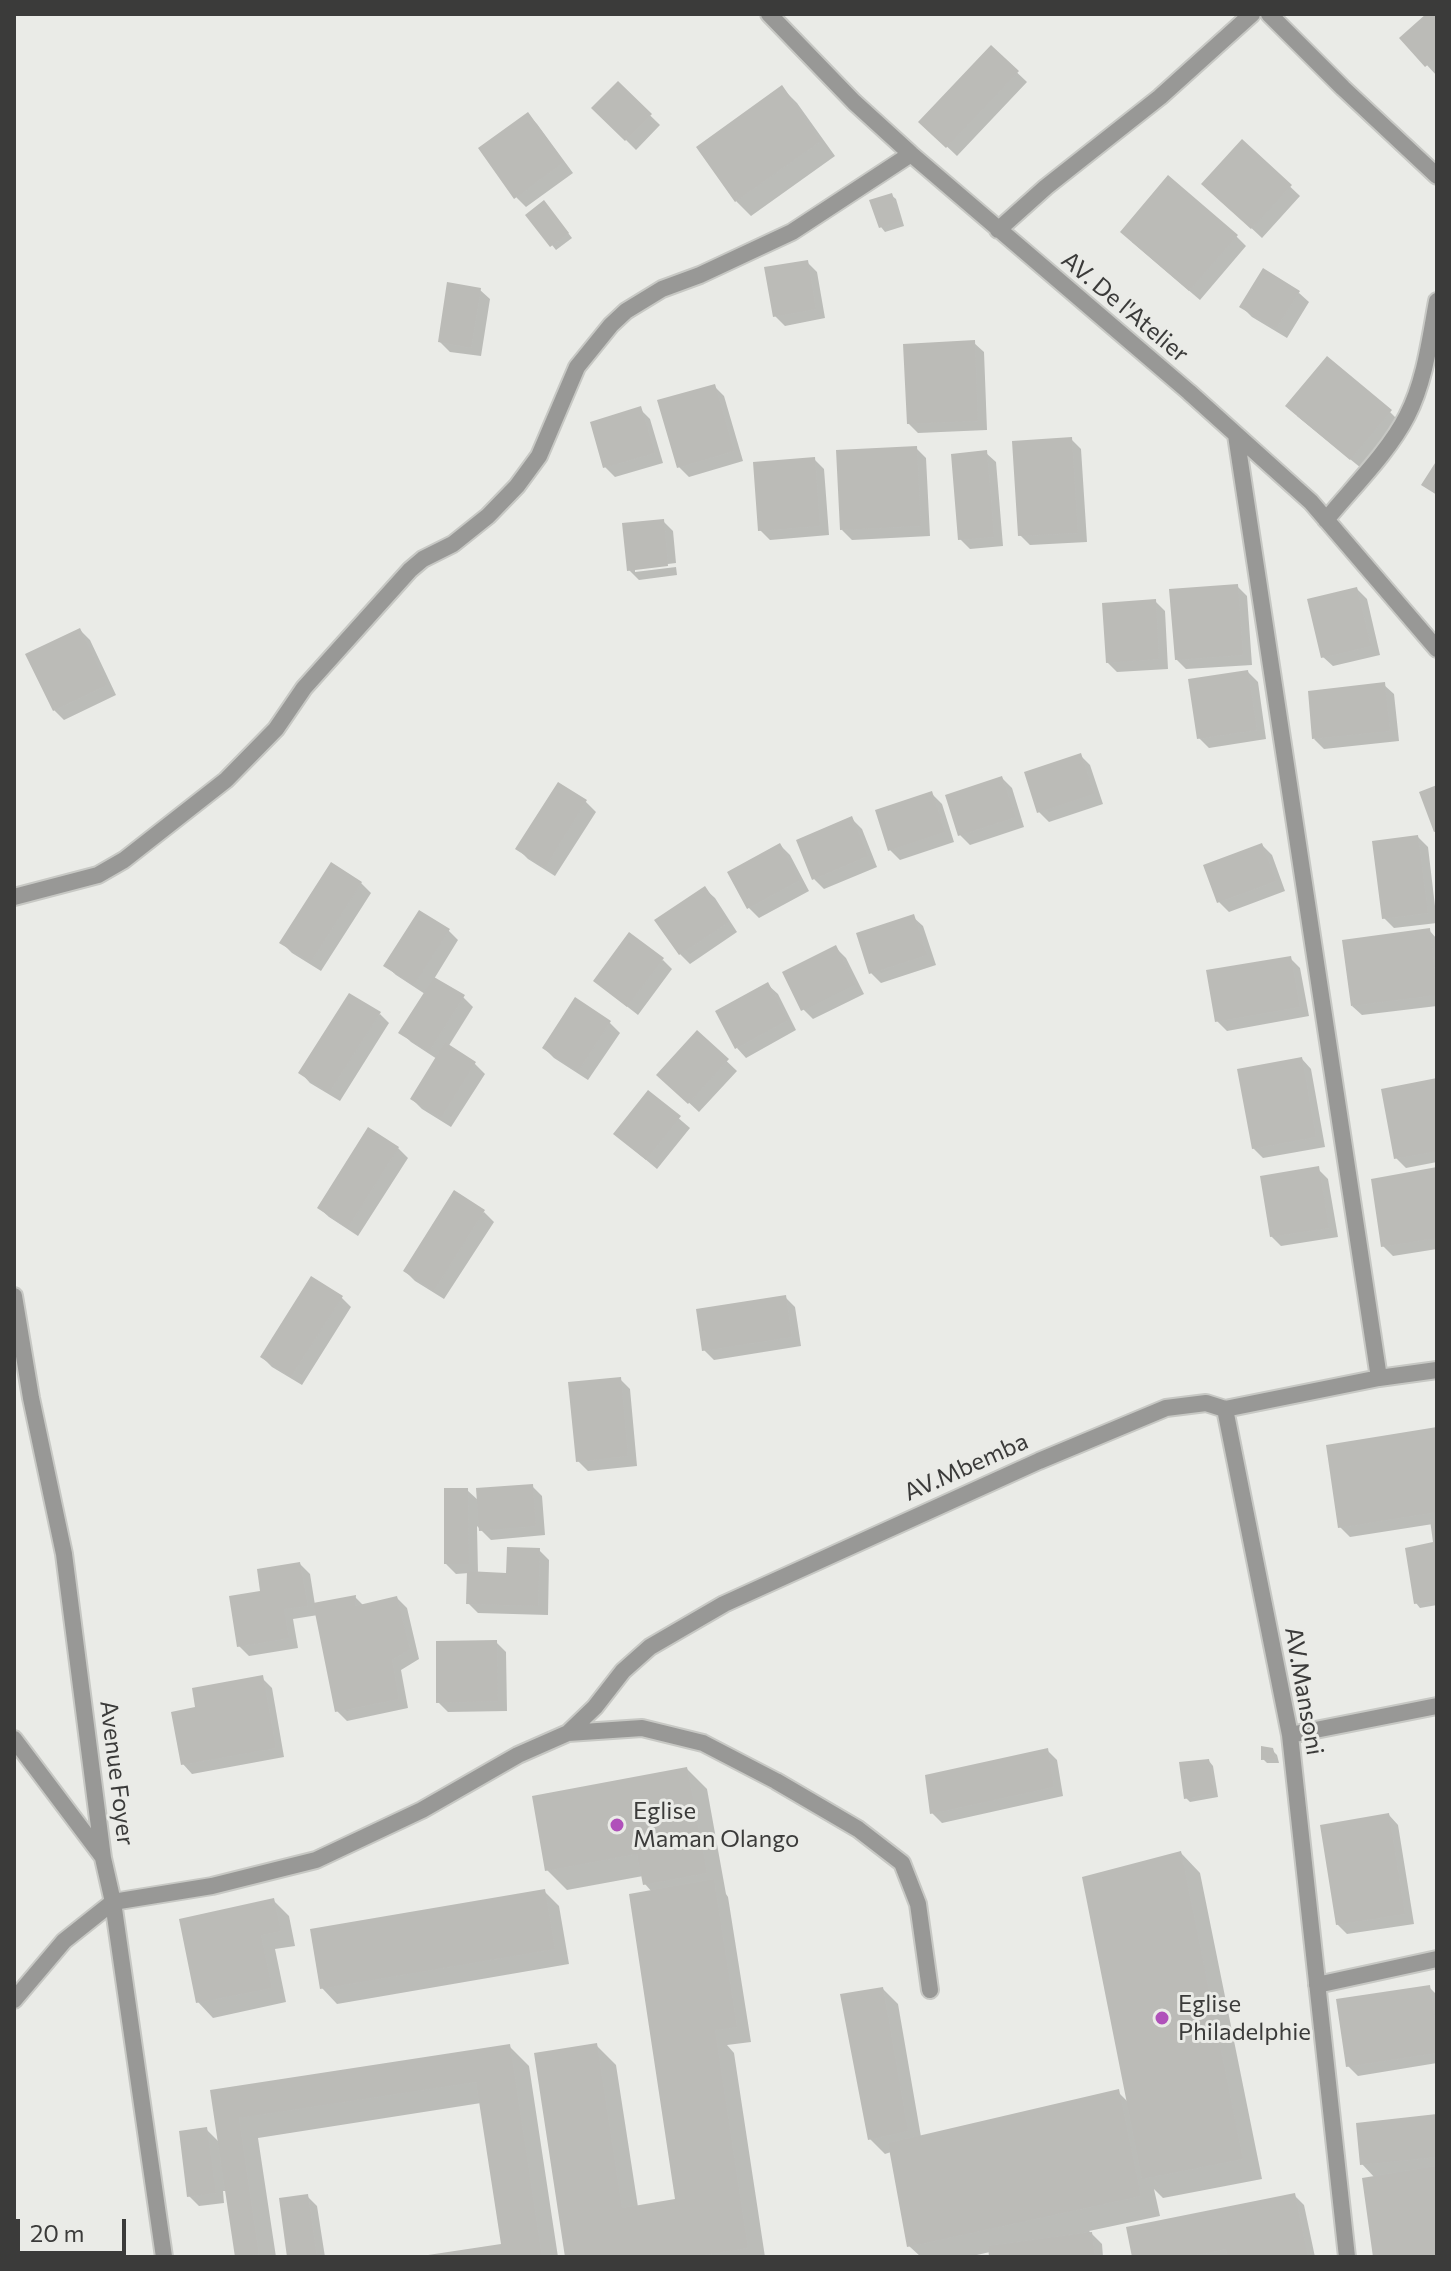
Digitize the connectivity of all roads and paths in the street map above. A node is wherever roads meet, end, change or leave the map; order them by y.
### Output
1 (769, 14) edge
2 (1252, 14) edge
3 (1269, 14) edge
4 (911, 154) junction
5 (1437, 176) edge
6 (998, 230) junction
7 (1437, 301) edge
8 (1236, 435) junction
9 (1326, 520) junction
10 (1437, 649) edge
11 (14, 897) edge
12 (14, 1296) edge
13 (1437, 1370) edge
14 (1379, 1378) junction
15 (1225, 1409) junction
16 (1437, 1706) edge
17 (568, 1733) junction
18 (1290, 1735) junction
19 (14, 1739) edge
20 (103, 1858) junction
21 (113, 1902) junction
22 (1437, 1959) edge
23 (1317, 1985) junction
24 (930, 1990) dead end
25 (14, 2000) edge
26 (164, 2257) edge
27 (1347, 2257) edge

1 - 4 street, AV. De l'Atelier
2 - 6 street
3 - 5 street
4 - 6 street, AV. De l'Atelier
4 - 11 street
6 - 8 street, AV. De l'Atelier
7 - 9 street
8 - 9 street, AV. De l'Atelier
8 - 14 street
9 - 10 street, AV. De l'Atelier
12 - 20 street, Avenue Foyer
13 - 14 street, AV.Mbemba
14 - 15 street, AV.Mbemba
15 - 17 street, AV.Mbemba
15 - 18 street, AV.Mansoni
16 - 18 street
17 - 21 street
17 - 24 street
18 - 23 street, AV.Mansoni
19 - 20 street
20 - 21 street, Avenue Foyer
21 - 25 street
21 - 26 street, Avenue Foyer
22 - 23 street
23 - 27 street, AV.Mansoni

